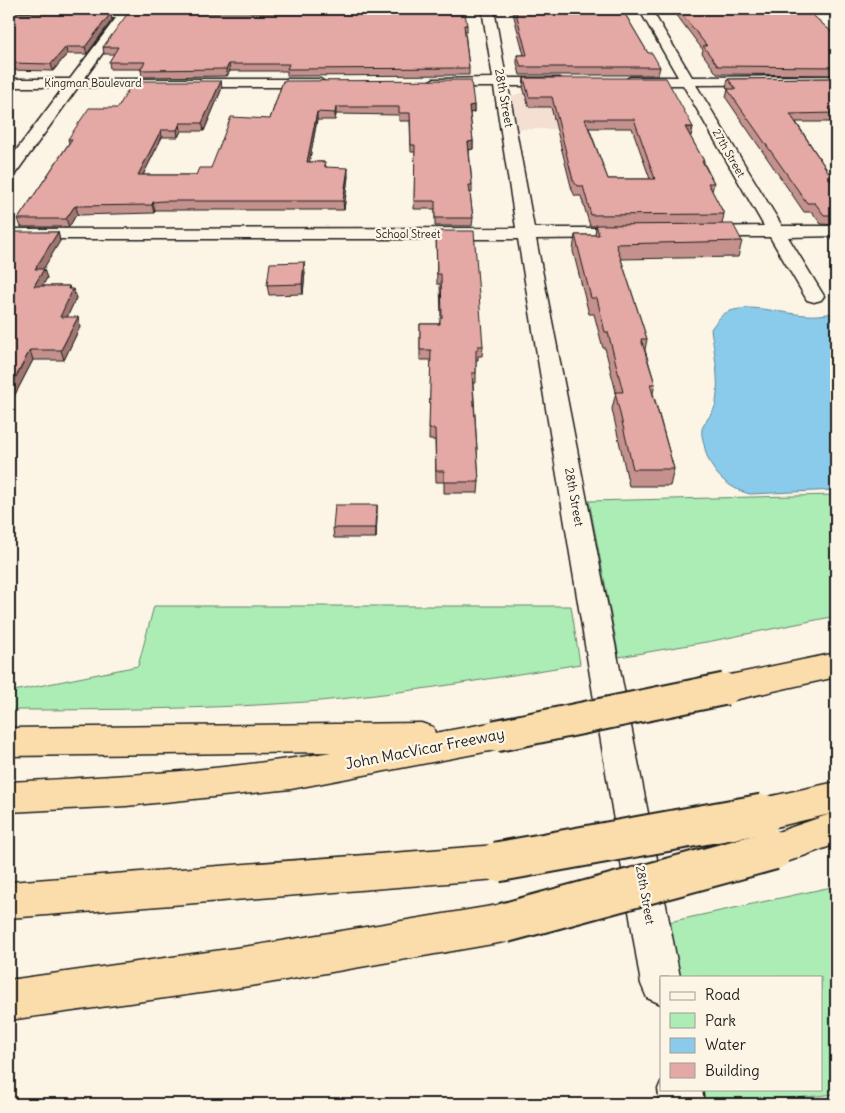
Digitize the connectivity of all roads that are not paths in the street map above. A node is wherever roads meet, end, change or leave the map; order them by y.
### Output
1 (645, 9) edge
2 (819, 9) edge
3 (835, 11) edge
4 (126, 12) edge
5 (486, 13) edge
6 (9, 15) edge
7 (174, 15) edge
8 (836, 80) edge
9 (9, 83) edge
10 (690, 85) junction
11 (573, 86) edge
12 (622, 86) edge
13 (71, 87) junction
14 (333, 87) edge
15 (422, 87) edge
16 (502, 87) junction
17 (836, 88) edge
18 (9, 91) edge
19 (9, 171) edge
20 (836, 231) edge
21 (685, 232) edge
22 (776, 232) junction
23 (645, 233) edge
24 (9, 234) edge
25 (526, 234) junction
26 (814, 296) dead end
27 (836, 664) edge
28 (495, 736) junction
29 (9, 742) edge
30 (9, 797) edge
31 (836, 797) edge
32 (836, 828) edge
33 (9, 900) edge
34 (660, 978) edge
35 (9, 1000) edge
36 (680, 1090) edge
37 (682, 1104) edge

1 - 10 street, 27th Street
2 - 3 street
4 - 6 street
4 - 7 street
4 - 13 street
5 - 16 street, 28th Street
8 - 10 street
9 - 13 street, Kingman Boulevard
10 - 12 street
10 - 17 street
10 - 22 street, 27th Street
11 - 16 street
13 - 14 street, Kingman Boulevard
13 - 18 street, Kingman Boulevard
13 - 19 street
15 - 16 street
16 - 25 street, 28th Street
20 - 22 street
21 - 22 street
22 - 26 street, 27th Street
23 - 25 street, School Street
24 - 25 street, School Street
25 - 34 street, 28th Street
27 - 28 highway, John MacVicar Freeway, bridge
28 - 29 highway
28 - 30 highway, John MacVicar Freeway
31 - 33 highway, bridge
32 - 35 highway, bridge
36 - 37 street

